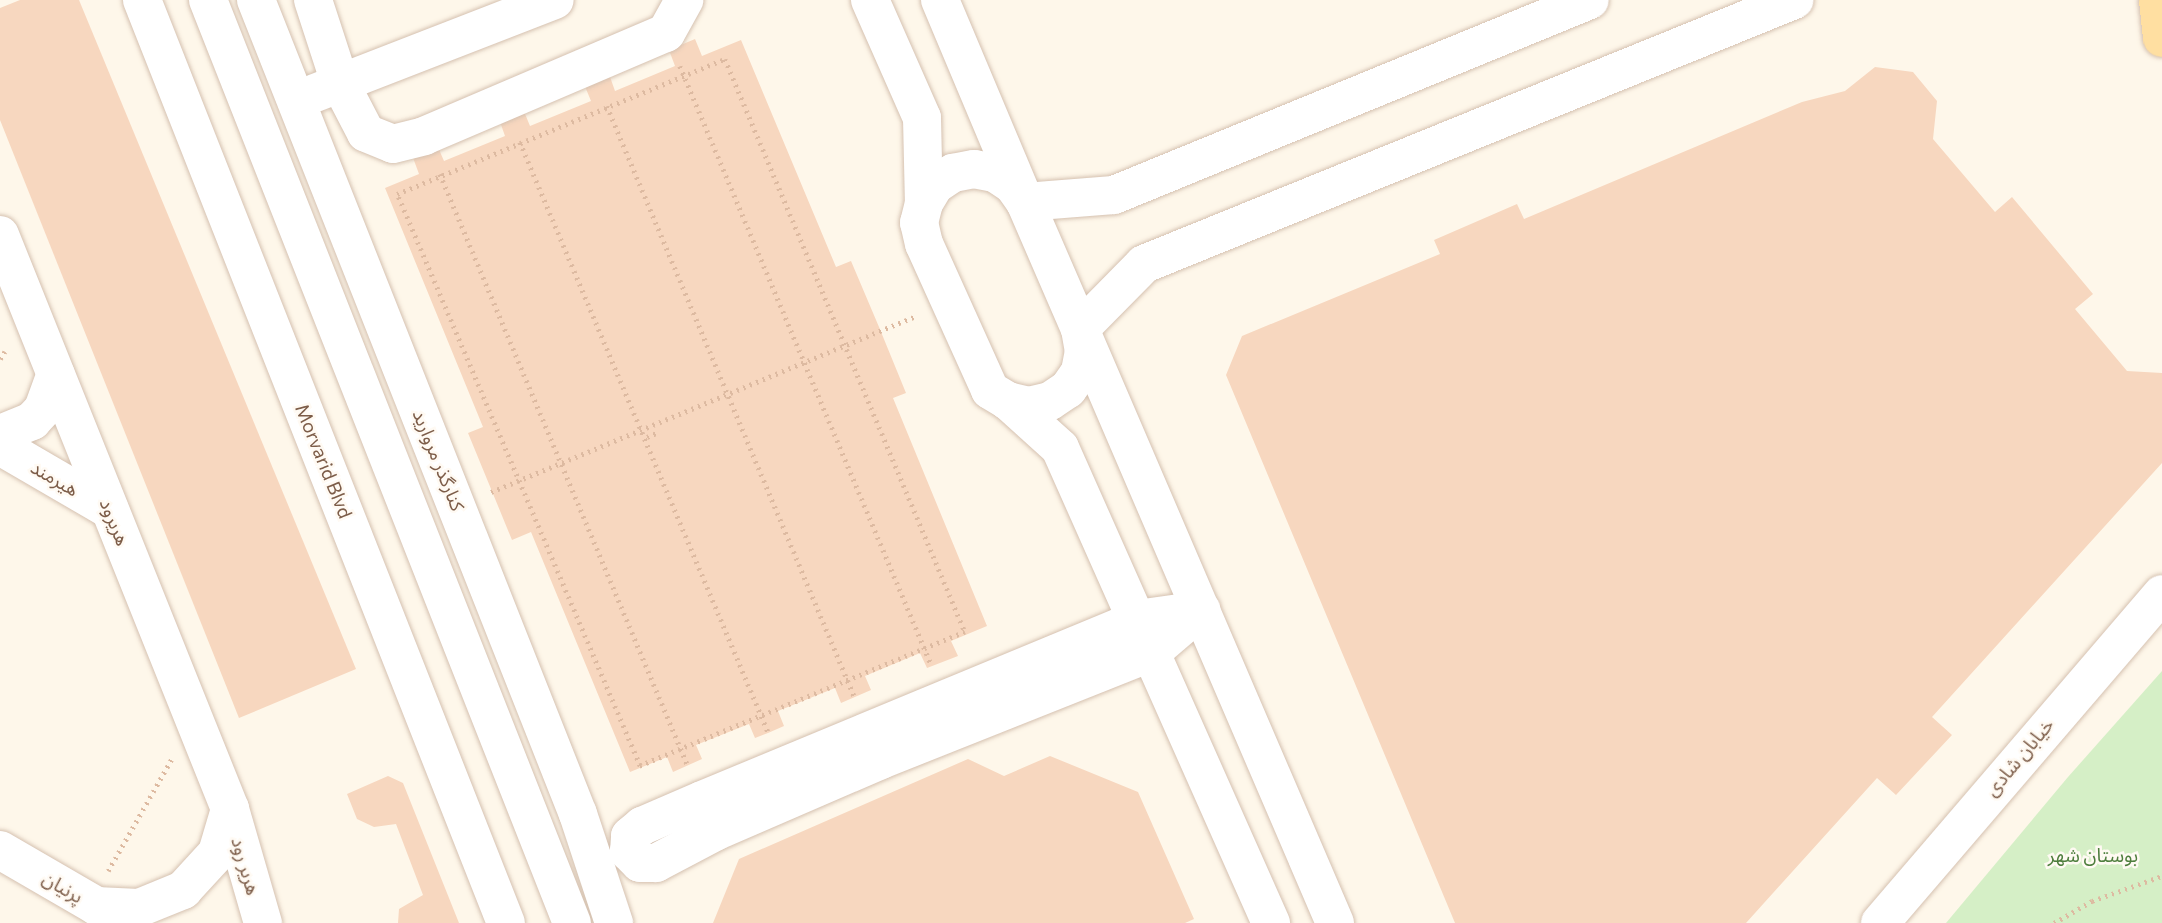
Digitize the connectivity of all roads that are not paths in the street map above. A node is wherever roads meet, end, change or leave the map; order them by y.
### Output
1 (142, 0) edge
2 (208, 0) edge
3 (256, 0) edge
4 (313, 0) edge
5 (555, 0) edge
6 (684, 0) edge
7 (870, 0) edge
8 (940, 0) edge
9 (1590, 0) edge
10 (1794, 0) edge
11 (2158, 0) edge
12 (2162, 38) edge
13 (340, 83) junction
14 (294, 102) junction
15 (1025, 202) junction
16 (924, 203) junction
17 (0, 236) edge
18 (1080, 330) junction
19 (56, 374) junction
20 (1008, 401) junction
21 (0, 434) edge
22 (0, 446) edge
23 (110, 510) junction
24 (2162, 594) edge
25 (1201, 610) junction
26 (1145, 636) junction
27 (230, 809) junction
28 (578, 814) junction
29 (642, 826) junction
30 (0, 850) edge
31 (656, 863) junction
32 (110, 900) edge
33 (263, 923) edge
34 (506, 923) edge
35 (572, 923) edge
36 (614, 923) edge
37 (1271, 923) edge
38 (1335, 923) edge
39 (1880, 923) edge

1 - 34 street, Morvarid Blvd
2 - 35 street
3 - 14 street, کنارگذر مروارید
4 - 13 street
5 - 13 street
6 - 13 street
7 - 16 street
8 - 15 street
9 - 15 street
10 - 18 street
11 - 12 main road
13 - 14 street
14 - 28 street, کنارگذر مروارید
15 - 16 street
15 - 18 street
16 - 20 street
17 - 19 street, هریرود
18 - 20 street
18 - 25 street
19 - 21 street
19 - 23 street, هریرود
20 - 26 street
22 - 23 street, هیرمند
23 - 27 street, هریرود
24 - 39 street, خیابان شادی
25 - 26 street
25 - 38 street
26 - 29 street
26 - 31 street
26 - 37 street
27 - 32 street
27 - 33 street, هریر رود
28 - 29 street
28 - 36 street, کنارگذر مروارید
29 - 31 street
30 - 32 street, پرنیان
31 - 36 street, کنارگذر مروارید

